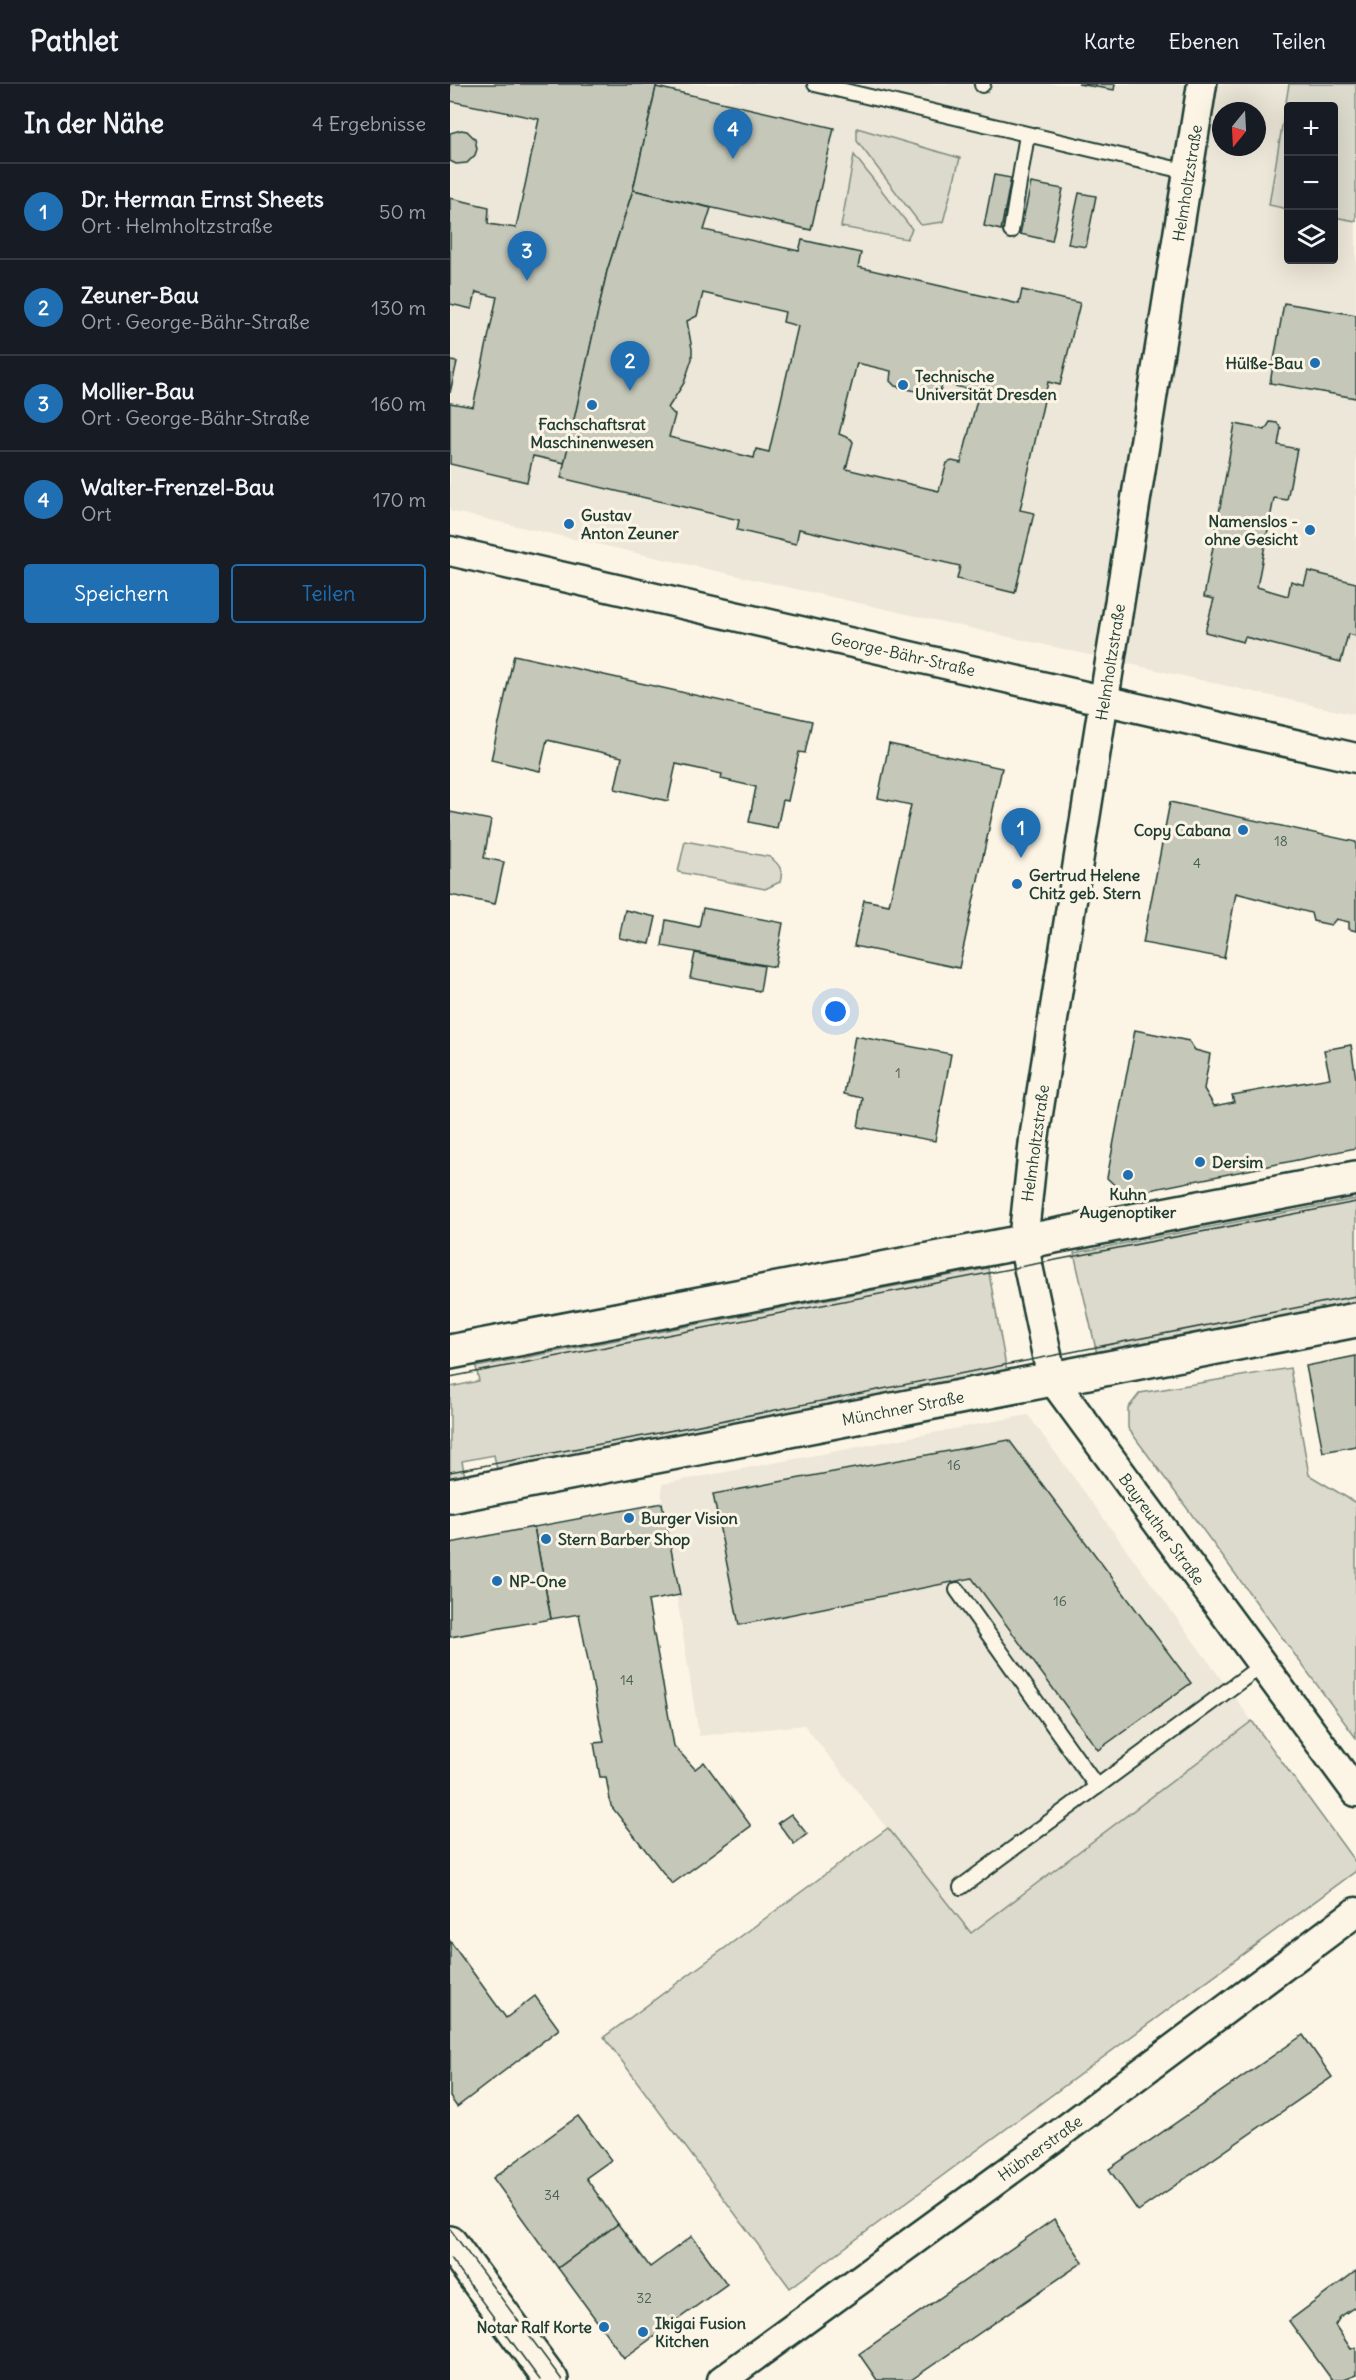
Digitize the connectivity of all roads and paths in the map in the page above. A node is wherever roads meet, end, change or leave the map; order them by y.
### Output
1 (815, 84) edge
2 (1202, 84) edge
3 (1027, 135) junction
4 (1188, 172) junction
5 (1011, 231) dead end
6 (450, 551) edge
7 (1104, 700) junction
8 (1356, 758) edge
9 (1356, 1178) edge
10 (1023, 1242) junction
11 (1356, 1320) edge
12 (450, 1352) edge
13 (1052, 1379) junction
14 (450, 1496) edge
15 (957, 1590) dead end
16 (1262, 1665) junction
17 (1097, 1787) junction
18 (1356, 1792) edge
19 (961, 1887) dead end
20 (1356, 1912) edge
21 (450, 2243) edge
22 (551, 2380) edge
23 (722, 2380) edge

1 - 3 lane
2 - 4 street, Helmholtzstraße
3 - 4 lane
3 - 5 lane
4 - 7 street, Helmholtzstraße
6 - 7 street, George-Bähr-Straße
7 - 8 street, George-Bähr-Straße
7 - 10 street, Helmholtzstraße
9 - 10 street
10 - 12 street
10 - 13 street, Bayreuther Straße
11 - 13 street, Münchner Straße
13 - 14 street, Münchner Straße
13 - 16 street, Bayreuther Straße
15 - 17 lane
16 - 17 lane
16 - 18 street, Bayreuther Straße
17 - 19 lane
20 - 23 street, Hübnerstraße
21 - 22 street

